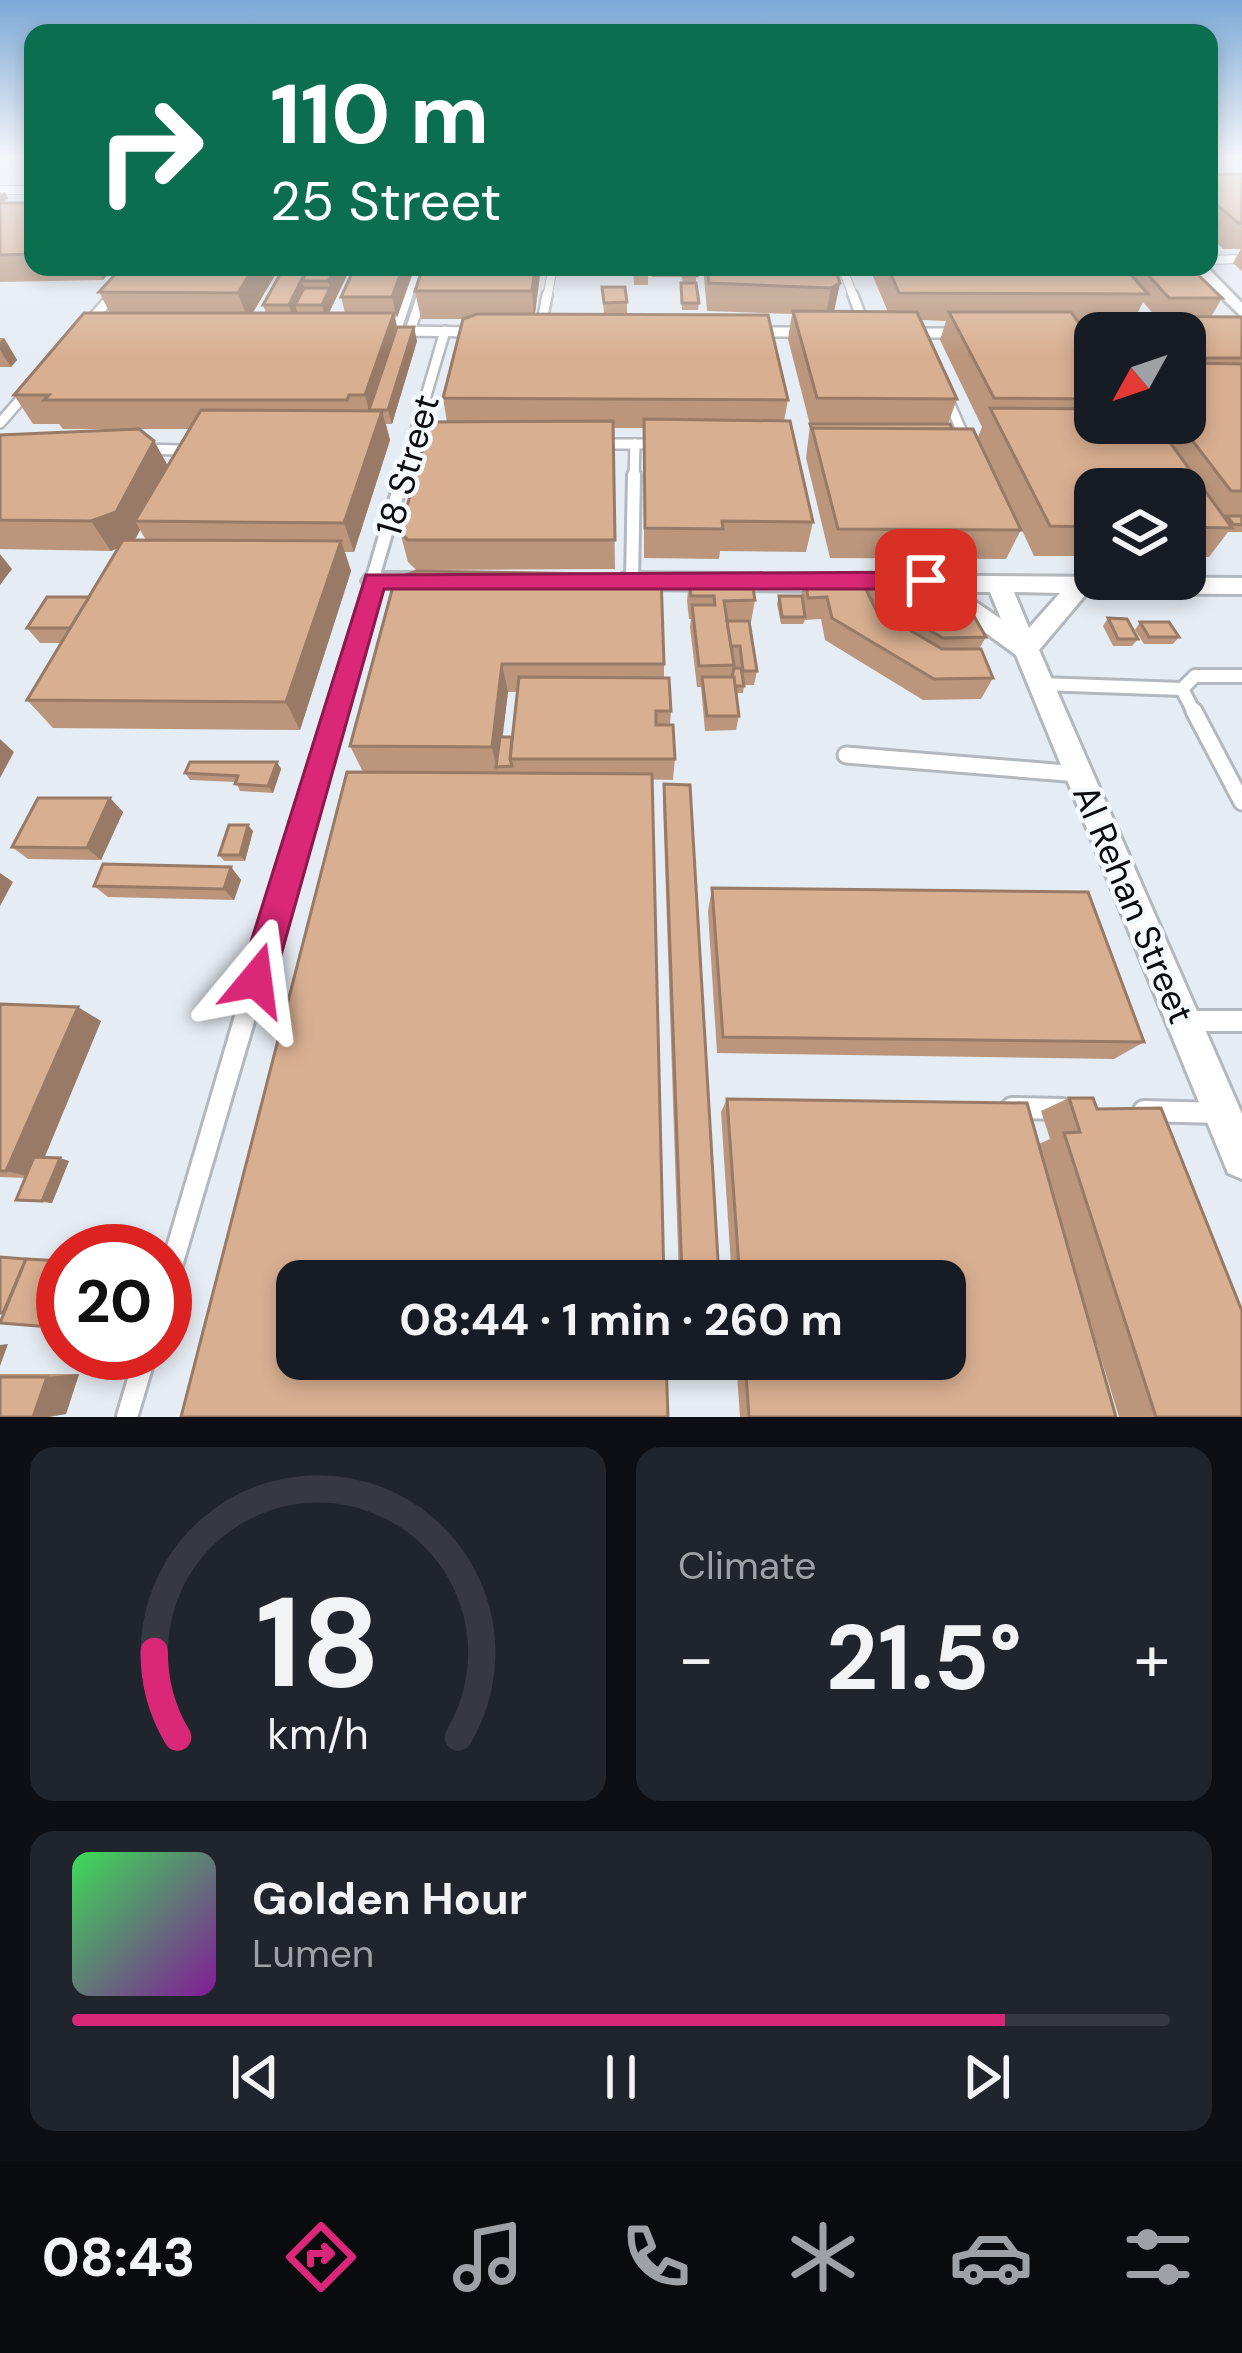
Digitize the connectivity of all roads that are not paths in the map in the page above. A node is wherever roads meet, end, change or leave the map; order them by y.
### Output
1 (128, 276) edge
2 (415, 276) edge
3 (429, 276) edge
4 (551, 276) edge
5 (845, 276) edge
6 (1207, 276) edge
7 (1242, 312) edge
8 (105, 331) edge
9 (375, 331) edge
10 (396, 332) junction
11 (410, 332) junction
12 (445, 332) junction
13 (493, 332) edge
14 (564, 332) edge
15 (750, 332) edge
16 (820, 332) edge
17 (843, 332) edge
18 (867, 332) junction
19 (884, 332) edge
20 (901, 332) edge
21 (918, 333) junction
22 (962, 333) edge
23 (928, 354) edge
24 (938, 376) edge
25 (40, 377) edge
26 (0, 423) edge
27 (966, 441) edge
28 (413, 442) junction
29 (436, 442) edge
30 (591, 443) edge
31 (635, 444) junction
32 (680, 444) edge
33 (134, 449) edge
34 (178, 450) edge
35 (926, 580) junction
36 (374, 581) junction
37 (445, 581) edge
38 (621, 581) joint
39 (998, 583) junction
40 (1074, 585) edge
41 (1206, 586) edge
42 (1242, 586) edge
43 (1074, 592) edge
44 (1026, 649) junction
45 (1242, 676) edge
46 (1041, 684) junction
47 (1182, 689) junction
48 (846, 755) dead end
49 (1079, 774) junction
50 (1242, 802) edge
51 (1184, 1021) junction
52 (1242, 1021) edge
53 (1086, 1110) edge
54 (1132, 1111) edge
55 (1223, 1113) junction
56 (1012, 1116) edge
57 (1242, 1159) edge
58 (184, 1224) edge
59 (138, 1380) edge
60 (127, 1417) edge

1 - 8 lane
2 - 10 lane
3 - 11 lane
4 - 14 lane
5 - 18 lane
6 - 7 street
9 - 10 lane
10 - 11 lane
11 - 12 lane
12 - 13 lane
12 - 28 lane, 18 Street
15 - 16 lane
17 - 18 lane
18 - 19 lane
20 - 21 lane
21 - 22 lane
21 - 23 lane
24 - 27 lane
25 - 26 lane
28 - 29 lane
28 - 36 lane, 18 Street
30 - 31 lane
31 - 32 lane
31 - 38 lane
33 - 34 lane
35 - 38 street
35 - 39 street
35 - 44 street
36 - 37 street
36 - 58 lane, 18 Street
39 - 40 street
39 - 44 street, Al Rehan Street
41 - 42 street
43 - 44 street
44 - 46 street, Al Rehan Street
45 - 47 lane
46 - 47 lane
46 - 49 street, Al Rehan Street
47 - 50 lane
48 - 49 lane
49 - 51 street, Al Rehan Street
51 - 52 lane
51 - 55 street, Al Rehan Street
53 - 56 lane
54 - 55 lane
55 - 57 street, Al Rehan Street
59 - 60 lane

